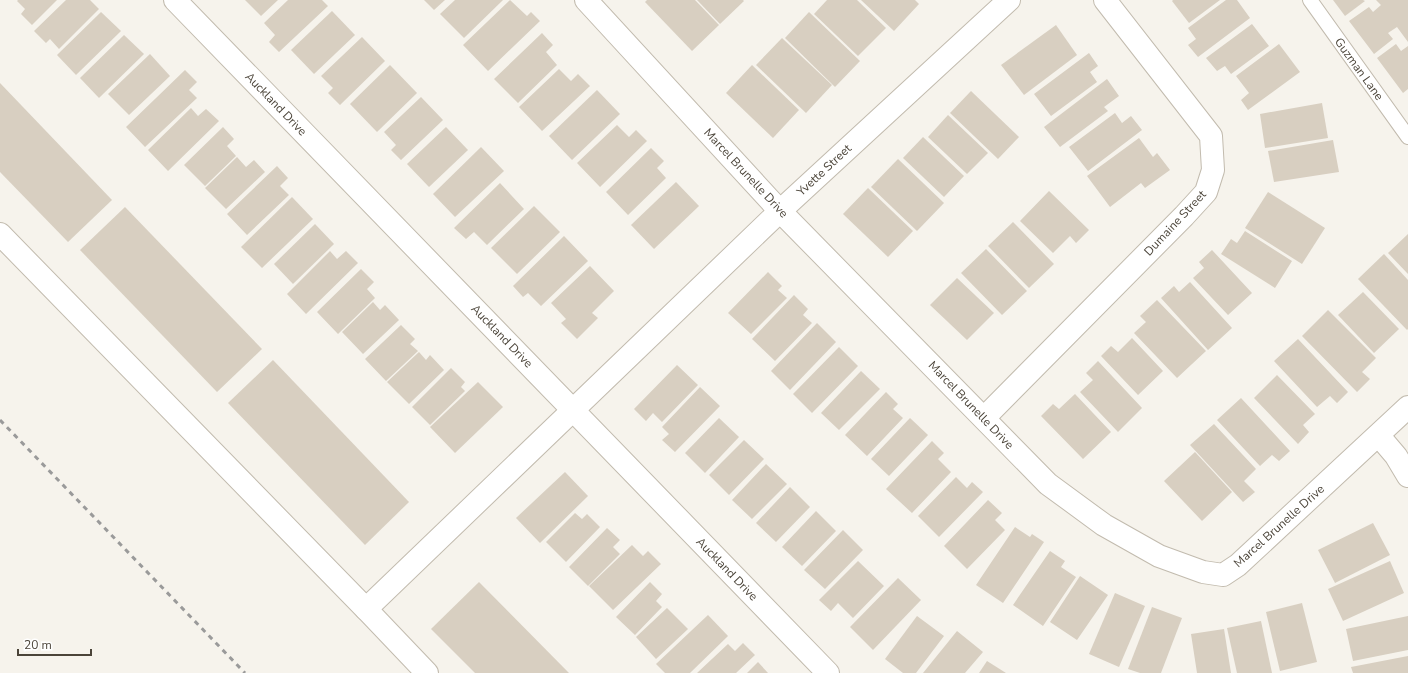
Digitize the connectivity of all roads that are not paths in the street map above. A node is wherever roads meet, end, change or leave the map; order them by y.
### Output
1 (176, 0) edge
2 (586, 0) edge
3 (1009, 0) edge
4 (1105, 0) edge
5 (1310, 0) edge
6 (1408, 137) edge
7 (780, 210) junction
8 (0, 234) edge
9 (1408, 407) edge
10 (574, 410) junction
11 (984, 418) junction
12 (1379, 436) junction
13 (1408, 476) edge
14 (366, 609) junction
15 (427, 673) edge
16 (828, 673) edge

1 - 10 street, Auckland Drive
2 - 7 street, Marcel Brunelle Drive
3 - 7 street, Yvette Street
4 - 11 street, Dumaine Street
5 - 6 lane, Guzman Lane
7 - 10 street, Yvette Street
7 - 11 street, Marcel Brunelle Drive
8 - 14 street
9 - 12 street, Marcel Brunelle Drive
10 - 14 street, Yvette Street
10 - 16 street, Auckland Drive
11 - 12 street, Marcel Brunelle Drive
12 - 13 street
14 - 15 street

